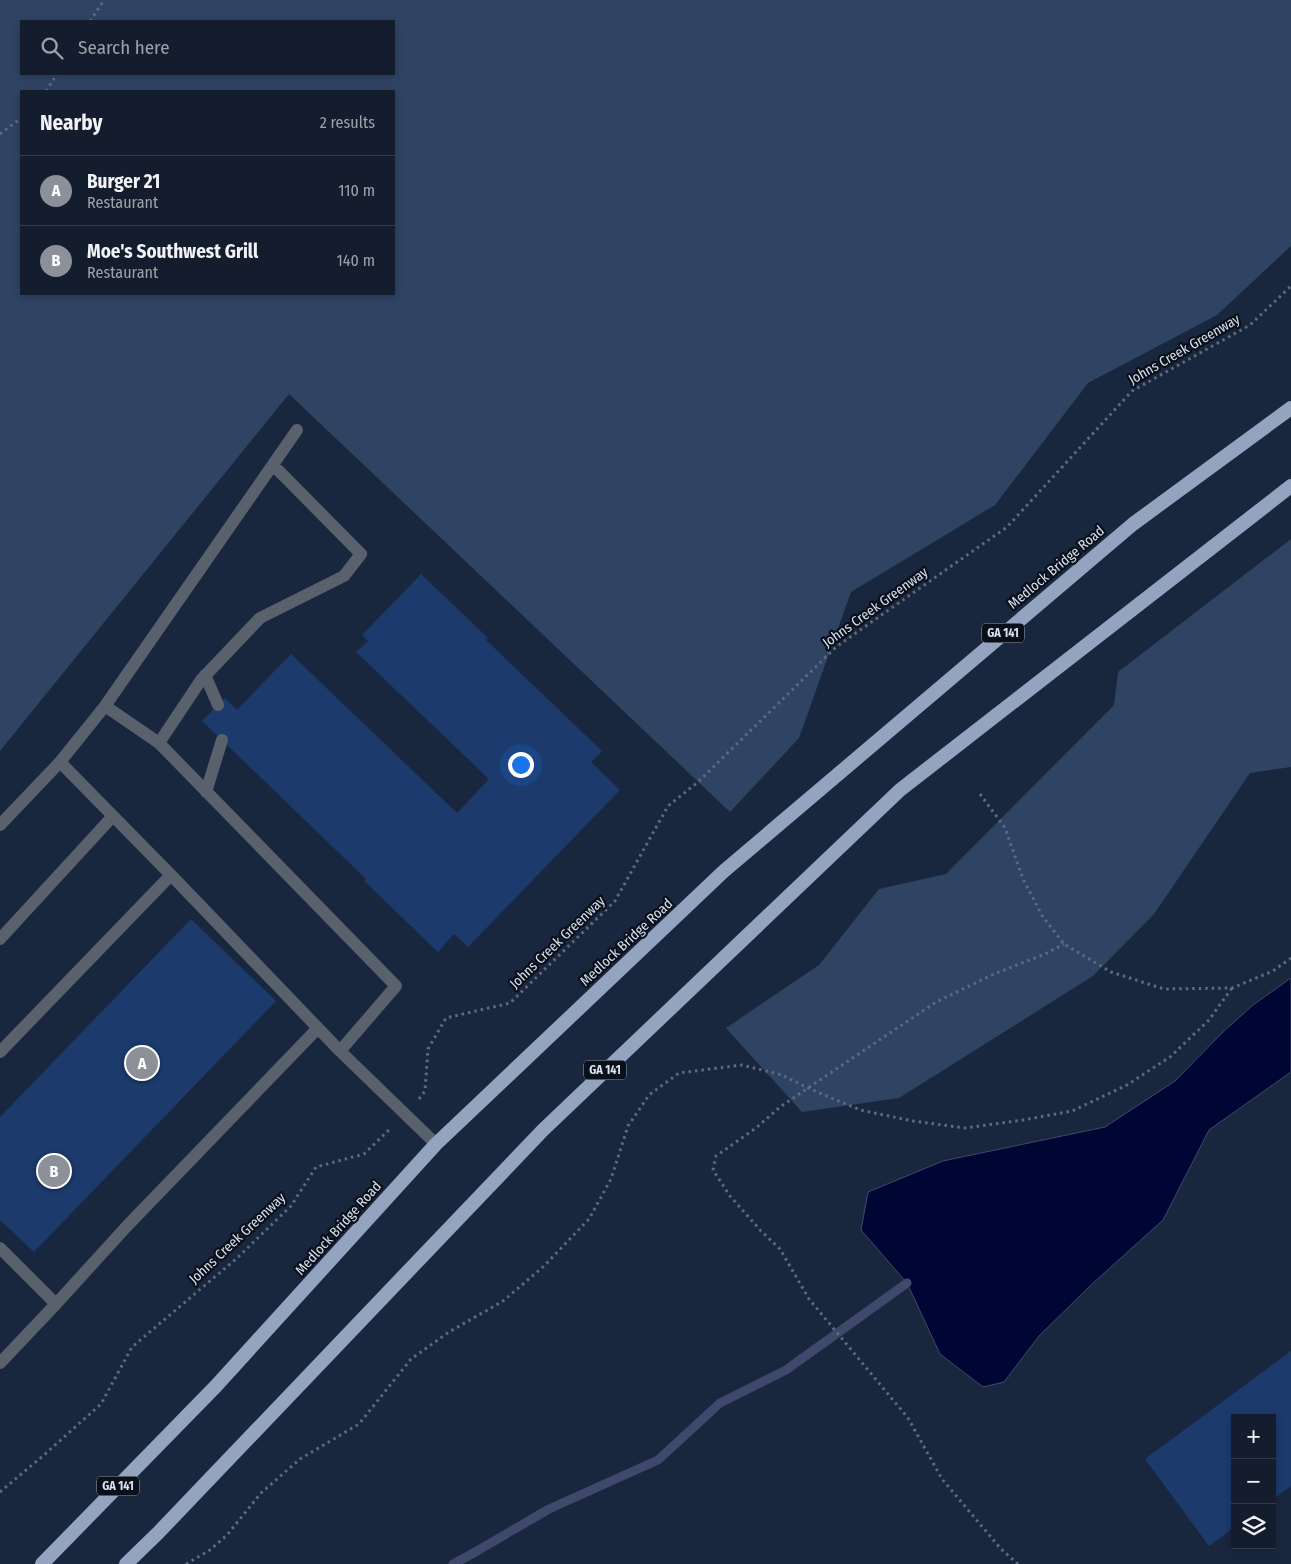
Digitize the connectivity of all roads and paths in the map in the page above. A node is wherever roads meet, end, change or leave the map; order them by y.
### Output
1 (104, 0) edge
2 (91, 20) edge
3 (56, 75) edge
4 (47, 90) edge
5 (20, 119) edge
6 (0, 134) edge
7 (1291, 286) edge
8 (1291, 408) edge
9 (297, 430) dead end
10 (273, 465) junction
11 (1291, 486) edge
12 (205, 675) junction
13 (218, 705) dead end
14 (105, 706) junction
15 (222, 740) dead end
16 (159, 744) junction
17 (60, 762) junction
18 (206, 792) junction
19 (980, 794) dead end
20 (113, 816) junction
21 (0, 825) edge
22 (171, 875) junction
23 (0, 939) edge
24 (1064, 944) junction
25 (1291, 958) edge
26 (1232, 988) junction
27 (318, 1028) junction
28 (340, 1051) junction
29 (0, 1052) edge
30 (808, 1088) junction
31 (406, 1115) junction
32 (436, 1144) junction
33 (0, 1248) edge
34 (56, 1304) junction
35 (0, 1363) edge
36 (0, 1492) edge
37 (42, 1564) edge
38 (126, 1564) edge
39 (186, 1564) edge
40 (1018, 1564) edge

1 - 2 path
3 - 4 path
5 - 6 path
7 - 31 path, Johns Creek Greenway
8 - 32 highway, Medlock Bridge Road / GA 141
9 - 10 lane
10 - 12 lane
10 - 14 lane
11 - 38 highway, GA 141
12 - 13 lane
12 - 16 lane
14 - 16 lane
14 - 17 lane
15 - 18 lane
16 - 18 lane
17 - 20 lane
17 - 21 lane
18 - 28 lane
19 - 24 path
20 - 22 lane
20 - 23 lane
22 - 27 lane
22 - 29 lane
24 - 26 path
24 - 30 path
25 - 26 path
26 - 30 path
27 - 28 lane
27 - 34 lane
28 - 31 lane
30 - 39 path
30 - 40 path
31 - 32 lane
31 - 36 path, Johns Creek Greenway
32 - 37 highway, Medlock Bridge Road / GA 141
33 - 34 lane
34 - 35 lane

